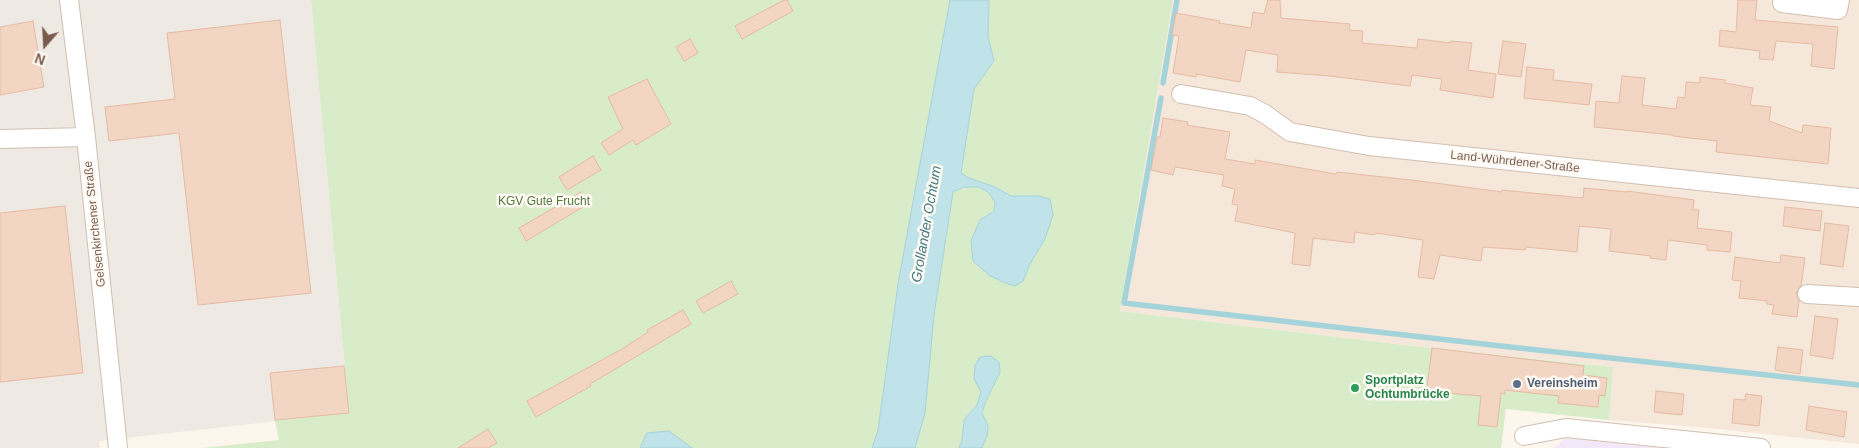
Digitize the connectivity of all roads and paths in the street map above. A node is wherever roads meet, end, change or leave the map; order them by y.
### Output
1 (69, 0) edge
2 (1782, 0) edge
3 (1840, 0) edge
4 (1181, 94) dead end
5 (86, 137) junction
6 (0, 139) edge
7 (1859, 198) edge
8 (1807, 294) dead end
9 (1859, 297) edge
10 (1524, 436) dead end
11 (118, 448) edge
12 (1761, 448) edge

1 - 5 street, Gelsenkirchener Straße
2 - 3 street
4 - 7 street, Land-Wührdener-Straße
5 - 6 street
5 - 11 street, Gelsenkirchener Straße
8 - 9 street
10 - 12 street

